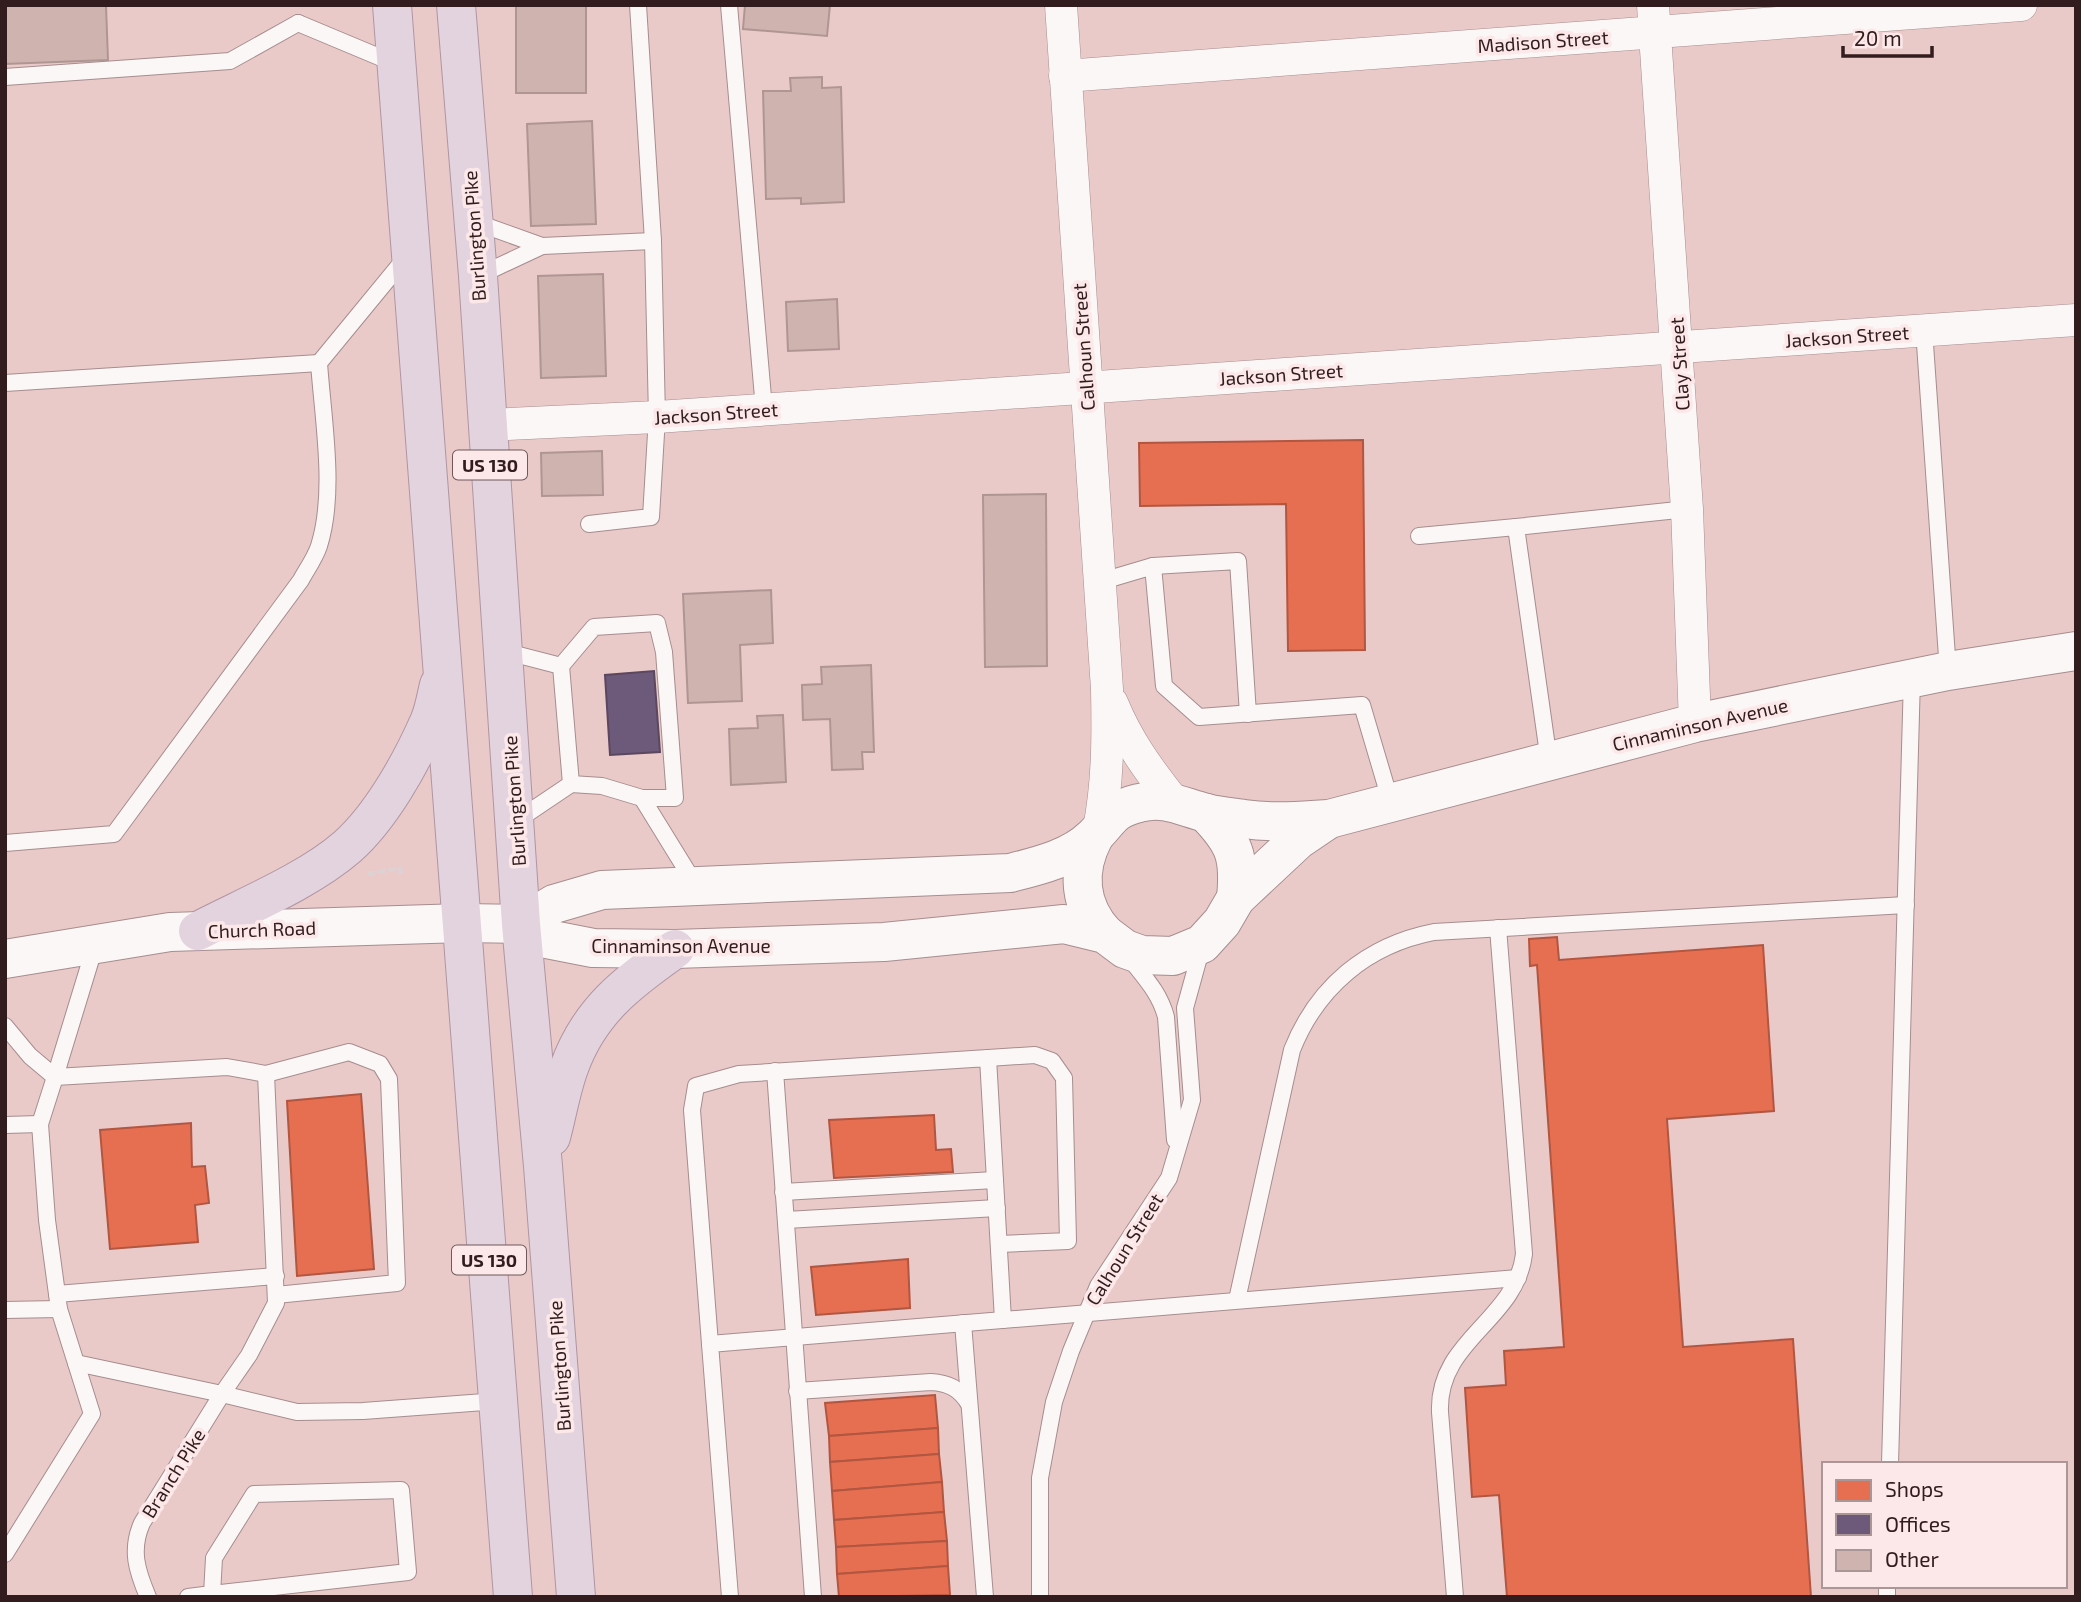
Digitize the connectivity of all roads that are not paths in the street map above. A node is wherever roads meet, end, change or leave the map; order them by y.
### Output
1 (297, 5) edge
2 (393, 5) edge
3 (456, 5) edge
4 (638, 5) edge
5 (729, 5) edge
6 (1061, 5) edge
7 (2021, 5) edge
8 (1654, 19) edge
9 (298, 23) junction
10 (397, 65) junction
11 (1065, 76) junction
12 (5, 78) edge
13 (473, 221) junction
14 (653, 241) junction
15 (542, 246) junction
16 (410, 252) junction
17 (478, 276) junction
18 (2076, 320) edge
19 (1924, 330) junction
20 (1678, 347) junction
21 (319, 363) junction
22 (5, 383) edge
23 (1086, 387) junction
24 (764, 409) junction
25 (657, 417) junction
26 (487, 425) junction
27 (1687, 509) junction
28 (589, 524) dead end
29 (1516, 527) junction
30 (1419, 536) dead end
31 (1153, 566) junction
32 (1099, 582) junction
33 (502, 650) junction
34 (2076, 652) edge
35 (443, 666) junction
36 (561, 666) junction
37 (1948, 671) junction
38 (1912, 678) junction
39 (1107, 689) junction
40 (1248, 714) junction
41 (1695, 723) junction
42 (1549, 761) junction
43 (571, 784) junction
44 (642, 798) junction
45 (1391, 803) junction
46 (1190, 807) junction
47 (1329, 819) junction
48 (516, 821) junction
49 (1096, 833) junction
50 (5, 843) edge
51 (696, 886) junction
52 (1236, 898) junction
53 (1906, 905) junction
54 (463, 923) junction
55 (521, 924) junction
56 (1498, 928) junction
57 (198, 931) junction
58 (1111, 939) junction
59 (96, 944) junction
60 (1202, 944) junction
61 (676, 948) junction
62 (5, 959) edge
63 (5, 1026) edge
64 (988, 1058) junction
65 (775, 1071) junction
66 (266, 1074) junction
67 (55, 1077) junction
68 (40, 1124) junction
69 (5, 1125) edge
70 (1176, 1149) junction
71 (543, 1166) junction
72 (995, 1180) junction
73 (783, 1192) junction
74 (997, 1208) junction
75 (786, 1220) junction
76 (999, 1244) junction
77 (275, 1276) junction
78 (1518, 1278) junction
79 (276, 1295) junction
80 (1237, 1300) junction
81 (58, 1301) junction
82 (5, 1310) edge
83 (1085, 1313) junction
84 (1003, 1320) junction
85 (963, 1323) junction
86 (792, 1337) junction
87 (710, 1345) junction
88 (76, 1363) junction
89 (797, 1391) junction
90 (222, 1394) junction
91 (500, 1401) junction
92 (969, 1404) junction
93 (1890, 1462) edge
94 (5, 1554) edge
95 (212, 1594) junction
96 (148, 1597) edge
97 (188, 1597) edge
98 (513, 1597) edge
99 (576, 1597) edge
100 (730, 1597) edge
101 (813, 1597) edge
102 (985, 1597) edge
103 (1040, 1597) edge
104 (1455, 1597) edge

1 - 9 lane
2 - 10 highway, US 130
3 - 13 highway, Burlington Pike / US 130
4 - 14 lane
5 - 24 lane
6 - 11 street, Calhoun Street
7 - 8 street, Madison Street
8 - 11 street, Madison Street
8 - 20 street, Clay Street
9 - 10 lane
9 - 12 lane
10 - 16 highway, US 130
11 - 23 street, Calhoun Street
13 - 15 lane
13 - 17 highway, Burlington Pike / US 130
14 - 15 lane
14 - 25 lane
15 - 17 lane
16 - 21 lane
16 - 35 highway, US 130
17 - 26 highway, Burlington Pike / US 130
18 - 19 street, Jackson Street
19 - 20 street, Jackson Street
19 - 37 lane
20 - 23 street, Jackson Street
20 - 27 street, Clay Street
21 - 22 lane
21 - 50 lane
23 - 24 street, Jackson Street
23 - 32 street, Calhoun Street
24 - 25 street, Jackson Street
25 - 26 street, Jackson Street
25 - 28 lane
26 - 33 highway, Burlington Pike / US 130
27 - 29 lane
27 - 41 street, Clay Street
29 - 30 lane
29 - 42 lane
31 - 32 lane
31 - 40 lane
31 - 40 lane
32 - 39 street, Calhoun Street
33 - 36 lane
33 - 48 highway, Burlington Pike / US 130
34 - 37 main road, Cinnaminson Avenue
35 - 54 highway, US 130
35 - 57 highway
36 - 43 lane
36 - 44 lane
37 - 38 main road, Cinnaminson Avenue
38 - 41 main road, Cinnaminson Avenue
38 - 53 lane
39 - 46 street, Calhoun Street
39 - 49 street, Calhoun Street
40 - 45 lane
41 - 42 main road, Cinnaminson Avenue
42 - 45 main road, Cinnaminson Avenue
43 - 44 lane
43 - 48 lane
44 - 51 lane
45 - 47 main road, Cinnaminson Avenue
46 - 47 main road, Cinnaminson Avenue
46 - 49 main road, Cinnaminson Avenue
46 - 52 main road, Calhoun Street
47 - 52 main road, Cinnaminson Avenue
48 - 55 highway, Burlington Pike / US 130
49 - 51 main road, Cinnaminson Avenue
49 - 58 main road, Calhoun Street
51 - 55 main road, Cinnaminson Avenue
52 - 60 main road, Cinnaminson Avenue
53 - 56 lane
53 - 93 lane
54 - 55 main road, Church Road
54 - 57 main road, Church Road
54 - 91 highway, US 130
55 - 61 main road, Cinnaminson Avenue
55 - 71 highway, Burlington Pike / US 130
56 - 78 lane
56 - 80 lane
57 - 59 main road, Church Road
58 - 60 main road, Cinnaminson Avenue
58 - 61 main road, Cinnaminson Avenue
58 - 70 lane, Calhoun Street
59 - 62 main road, Church Road
59 - 67 lane
60 - 70 lane, Calhoun Street
61 - 71 highway
63 - 67 lane
64 - 65 lane
64 - 72 lane
64 - 76 lane
65 - 73 lane
65 - 87 lane
66 - 67 lane
66 - 77 lane
66 - 79 lane
67 - 68 lane
68 - 69 lane
68 - 81 lane
70 - 83 lane, Calhoun Street
71 - 99 highway, Burlington Pike / US 130
72 - 73 lane
72 - 74 lane
73 - 75 lane
74 - 75 lane
74 - 76 lane
75 - 86 lane
76 - 84 lane
77 - 79 lane
77 - 81 lane
78 - 80 lane
78 - 104 lane
79 - 90 lane, Branch Pike
80 - 83 lane
81 - 82 lane
81 - 88 lane
83 - 84 lane
83 - 103 lane, Calhoun Street
84 - 85 lane
85 - 86 lane
85 - 92 lane
86 - 87 lane
86 - 89 lane
87 - 100 lane
88 - 90 lane
88 - 94 lane
89 - 92 lane
89 - 101 lane
90 - 91 lane
90 - 96 lane, Branch Pike
91 - 98 highway, US 130
92 - 102 lane
95 - 95 lane
95 - 97 lane

